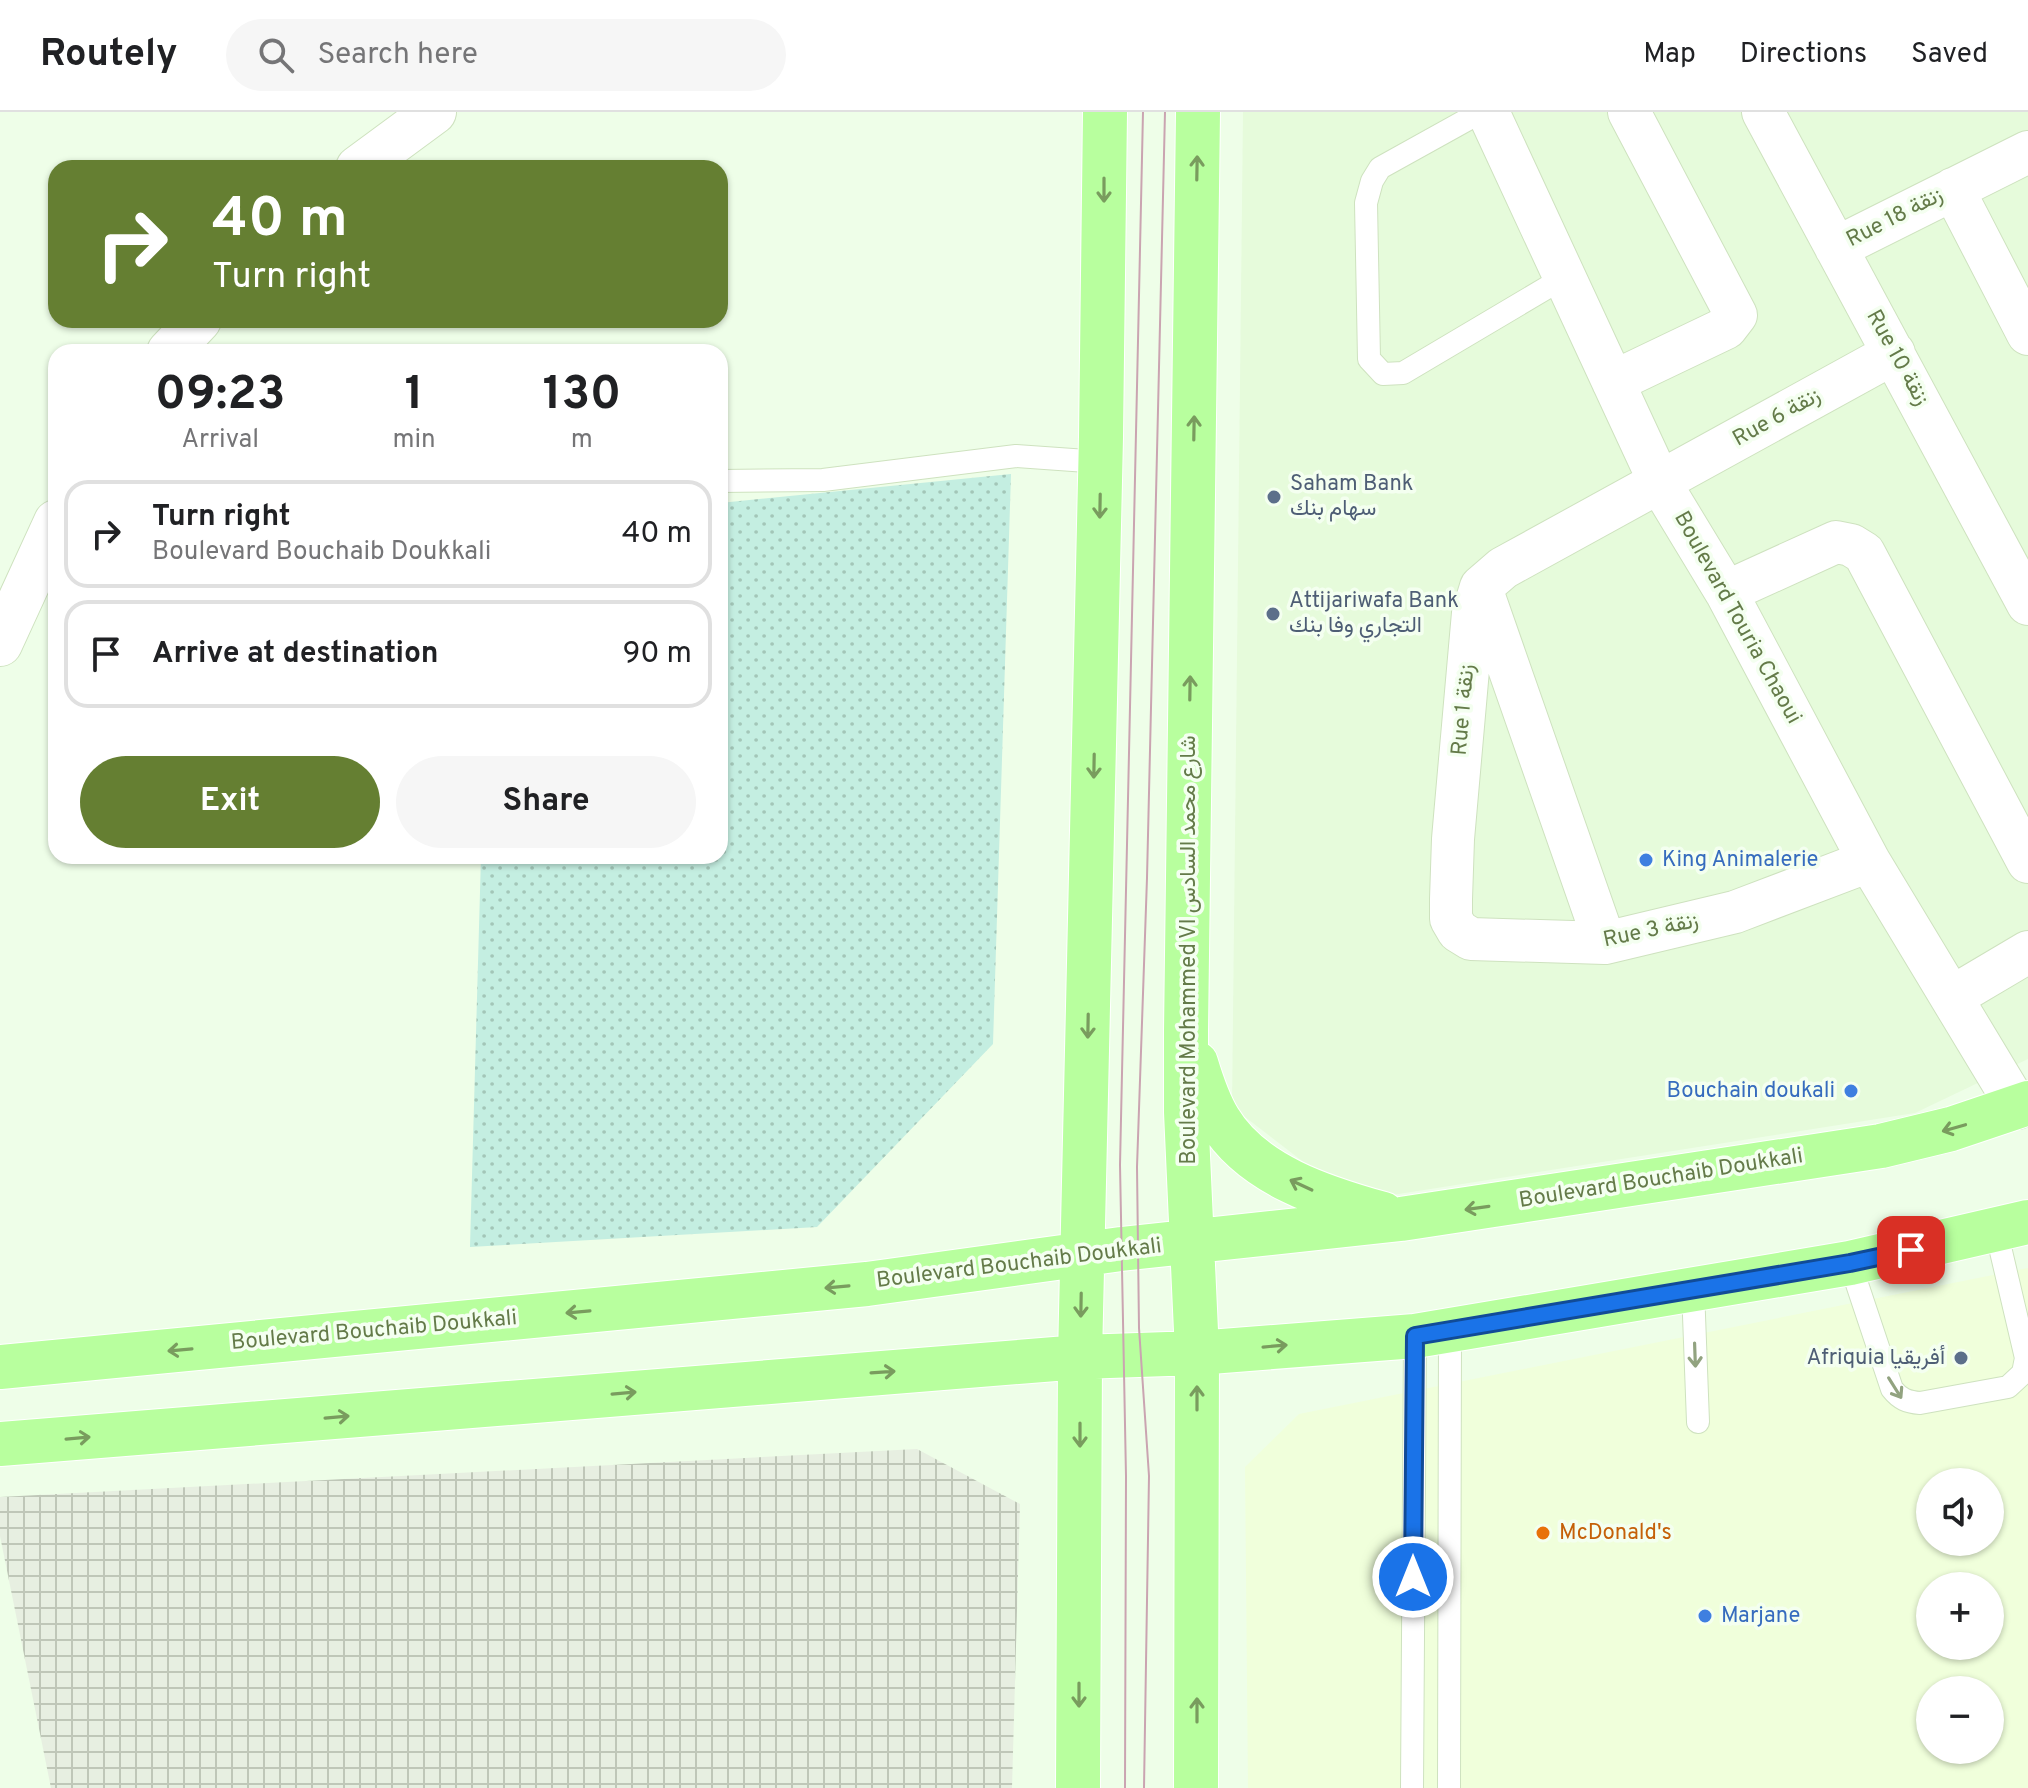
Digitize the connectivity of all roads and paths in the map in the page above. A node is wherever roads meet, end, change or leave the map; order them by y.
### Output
1 (434, 112) edge
2 (1105, 112) edge
3 (1198, 112) edge
4 (1481, 112) edge
5 (1488, 112) edge
6 (1629, 112) edge
7 (1775, 116) edge
8 (2028, 152) edge
9 (369, 160) edge
10 (1953, 189) junction
11 (1836, 248) junction
12 (1565, 277) junction
13 (192, 328) edge
14 (2028, 334) edge
15 (176, 344) edge
16 (1894, 353) junction
17 (1613, 382) junction
18 (1101, 462) junction
19 (728, 481) edge
20 (1660, 483) junction
21 (48, 539) edge
22 (2022, 577) edge
23 (1481, 587) junction
24 (1726, 592) junction
25 (0, 644) edge
26 (1869, 861) junction
27 (2028, 862) edge
28 (1451, 899) joint
29 (1605, 943) junction
30 (2028, 952) edge
31 (1952, 997) junction
32 (1186, 1031) junction
33 (2023, 1106) edge
34 (1401, 1219) junction
35 (2012, 1226) edge
36 (1192, 1242) junction
37 (1082, 1254) junction
38 (1850, 1263) junction
39 (1693, 1289) junction
40 (1432, 1334) junction
41 (1197, 1353) junction
42 (1080, 1357) junction
43 (0, 1367) edge
44 (1698, 1422) dead end
45 (0, 1444) edge
46 (1078, 1788) edge
47 (1196, 1788) edge
48 (1412, 1788) edge
49 (1449, 1788) edge

1 - 9 street
2 -> 18 main road
32 -> 3 main road, Boulevard Mohammed VI شارع محمد السادس
4 - 12 lane
5 - 12 street, Boulevard Touria Chaoui
6 - 17 street
7 - 11 street, Rue 10 زنقة
8 - 10 street, Rue 18 زنقة
10 - 11 street, Rue 18 زنقة
10 - 14 street, Rue 18 زنقة
11 - 16 street, Rue 10 زنقة
12 - 17 street, Boulevard Touria Chaoui
13 - 15 street
16 - 20 street, Rue 6 زنقة
16 - 22 street, Rue 10 زنقة
17 - 20 street, Boulevard Touria Chaoui
18 - 19 lane
18 -> 37 main road
20 - 23 street
20 - 24 street, Boulevard Touria Chaoui
21 - 25 street
23 - 28 street, Rue 1 زنقة
23 - 29 street
24 - 26 street, Boulevard Touria Chaoui
24 - 27 street
26 - 29 street, Rue 3 زنقة
26 - 31 street, Boulevard Touria Chaoui
28 - 29 street, Rue 3 زنقة
30 - 31 street
31 - 33 street, Boulevard Touria Chaoui
34 -> 32 main road
32 - 36 main road, Boulevard Mohammed VI شارع محمد السادس
33 -> 34 main road, Boulevard Bouchaib Doukkali
34 - 36 main road, Boulevard Bouchaib Doukkali
35 - 38 main road
38 -> 35 lane
36 - 37 main road, Boulevard Bouchaib Doukkali
36 - 41 main road, Boulevard Mohammed VI شارع محمد السادس
37 -> 42 main road
37 -> 43 main road, Boulevard Bouchaib Doukkali
38 - 39 main road
39 - 40 main road
39 -> 44 lane
41 -> 40 main road
40 - 48 lane
40 - 49 lane
41 - 42 main road
47 -> 41 main road, Boulevard Mohammed VI شارع محمد السادس
45 -> 42 main road
42 -> 46 main road

